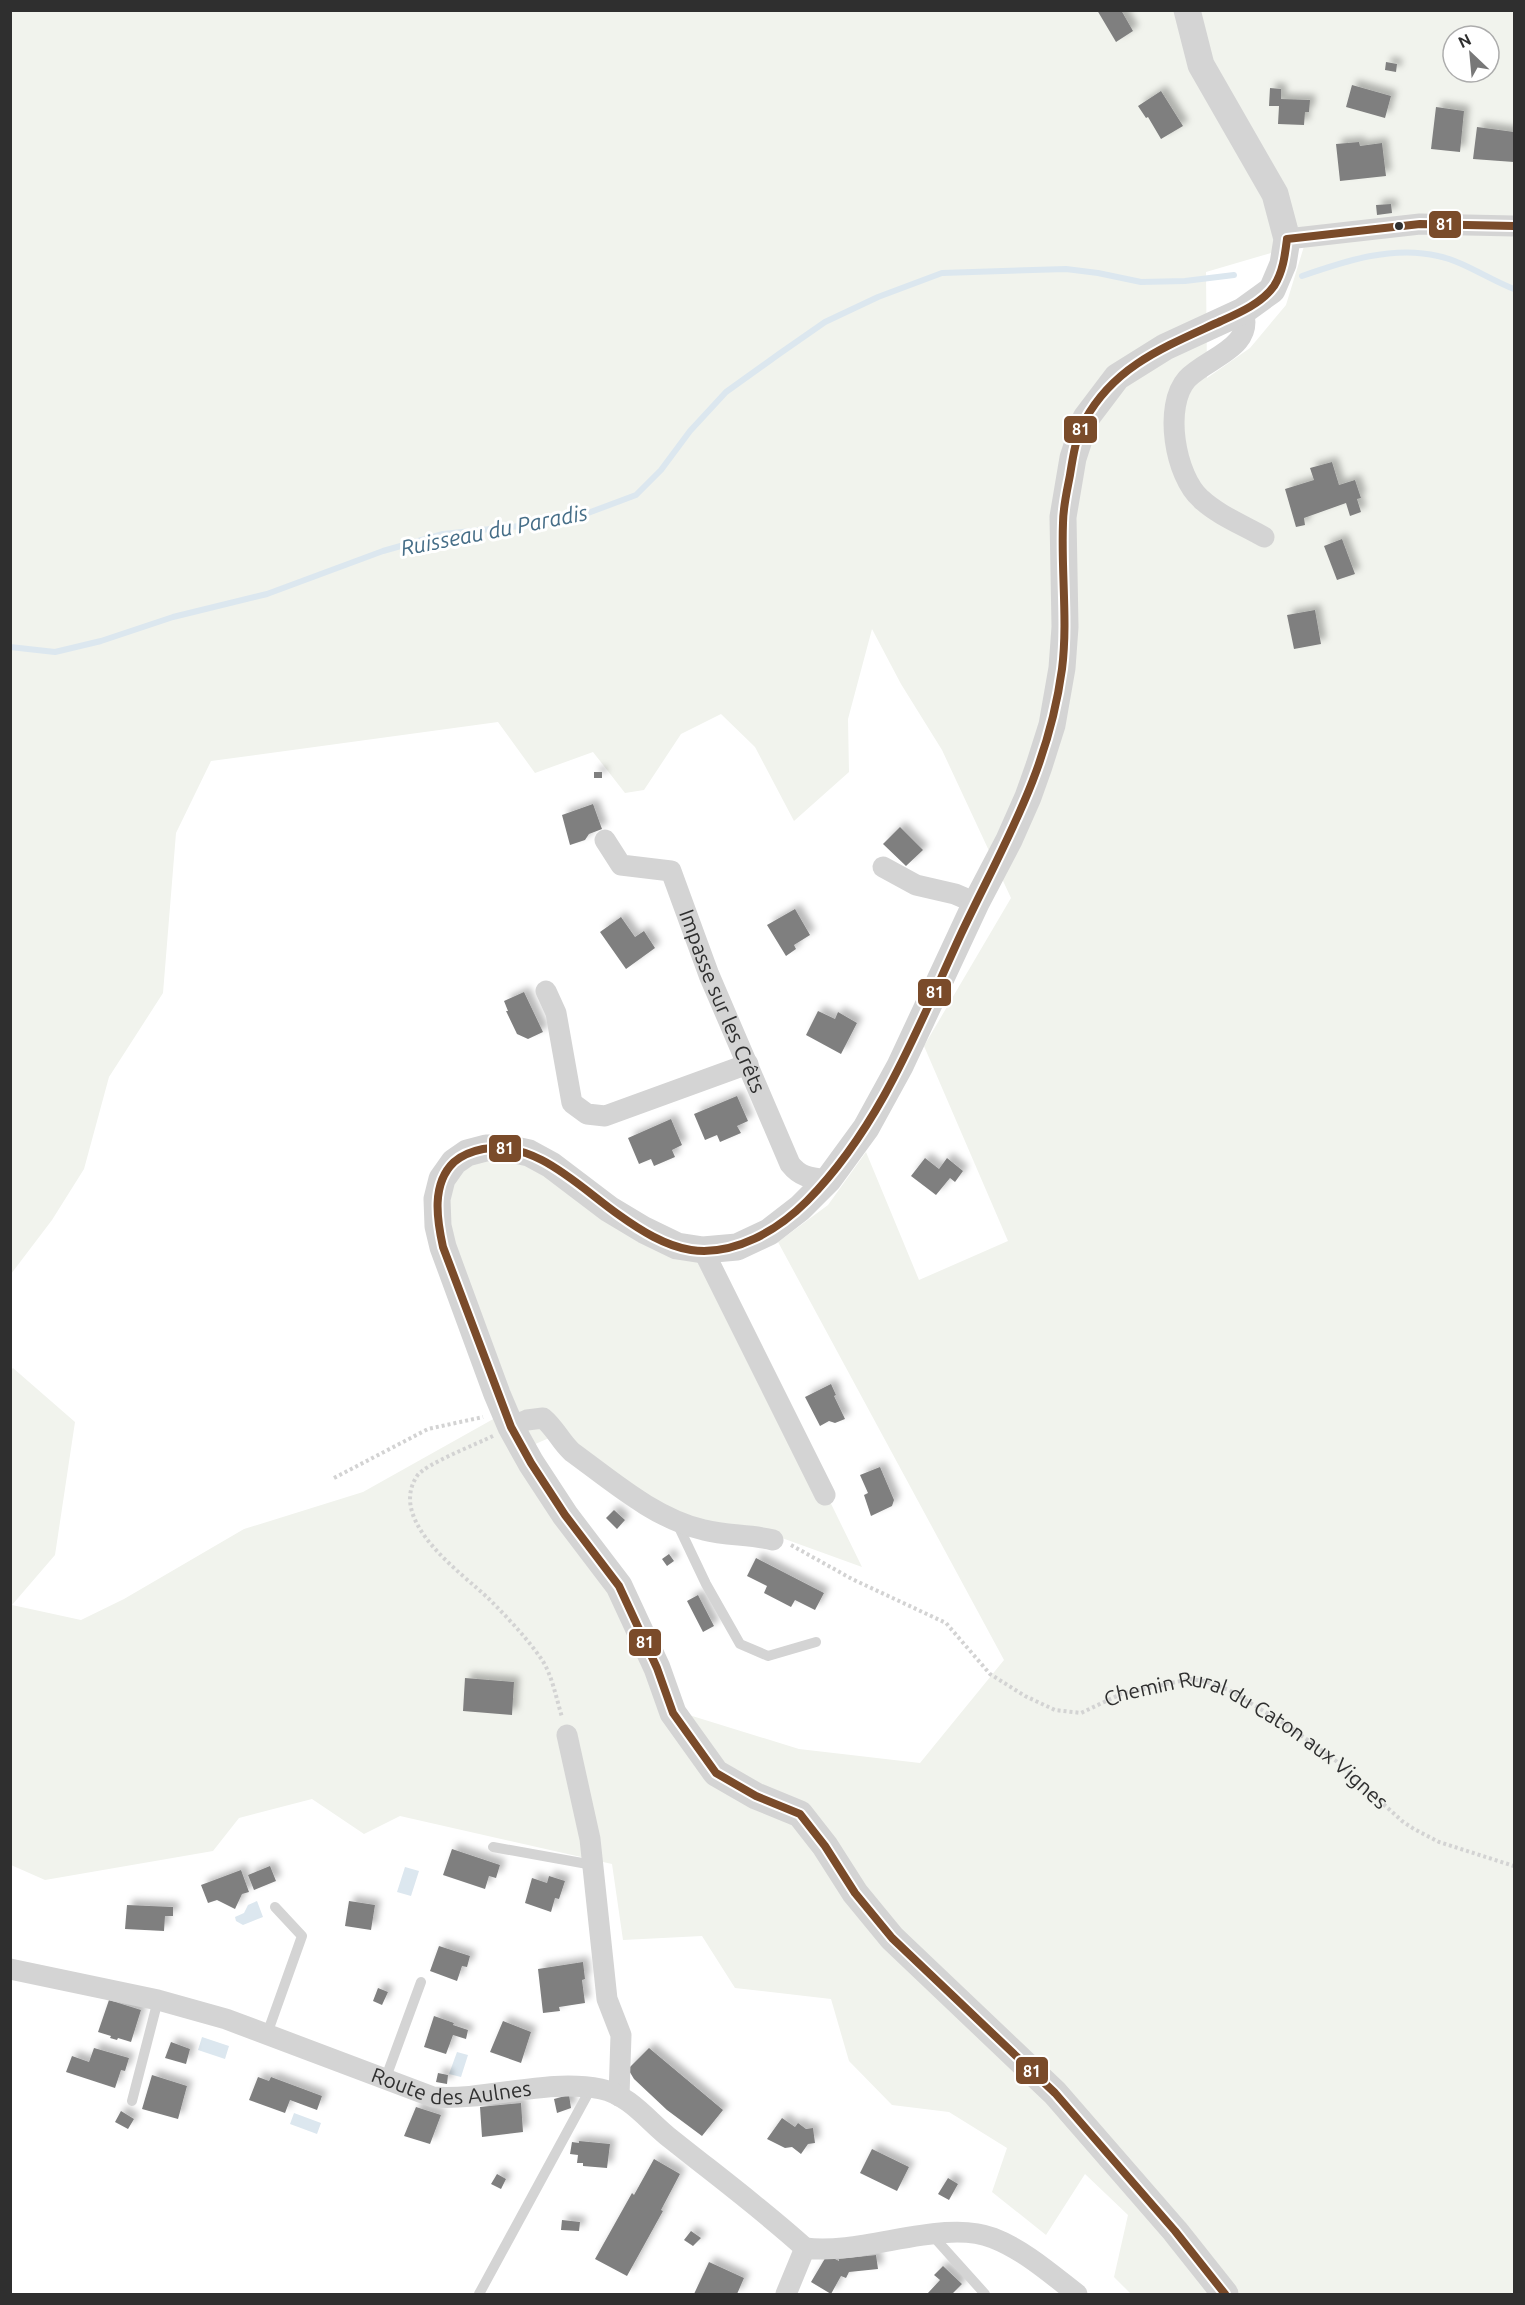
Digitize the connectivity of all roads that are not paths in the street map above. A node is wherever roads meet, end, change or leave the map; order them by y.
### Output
1 (1186, 10) edge
2 (1515, 226) edge
3 (1287, 239) junction
4 (1243, 311) junction
5 (1264, 537) dead end
6 (604, 840) dead end
7 (883, 867) dead end
8 (976, 903) junction
9 (546, 991) dead end
10 (748, 1064) junction
11 (828, 1180) junction
12 (703, 1250) junction
13 (508, 1420) junction
14 (825, 1495) dead end
15 (675, 1520) junction
16 (773, 1540) road end
17 (816, 1642) dead end
18 (567, 1735) road end
19 (493, 1846) dead end
20 (593, 1865) junction
21 (275, 1907) dead end
22 (10, 1969) edge
23 (421, 1982) dead end
24 (158, 2000) junction
25 (267, 2034) junction
26 (385, 2080) junction
27 (591, 2088) junction
28 (619, 2096) junction
29 (132, 2101) dead end
30 (932, 2235) junction
31 (805, 2248) junction
32 (479, 2295) edge
33 (786, 2295) edge
34 (985, 2295) edge
35 (1077, 2295) edge
36 (1225, 2295) edge

1 - 3 street
2 - 3 street
3 - 4 street
4 - 5 street
4 - 8 street
6 - 10 street, Impasse sur les Crêts
7 - 8 street
8 - 11 street
9 - 10 street
10 - 11 street, Impasse sur les Crêts
11 - 12 street
12 - 13 street
12 - 14 street
13 - 15 street
13 - 36 street
15 - 16 street
15 - 17 lane
18 - 20 street
19 - 20 lane
20 - 28 street
21 - 25 lane
22 - 24 street, Route des Aulnes
23 - 26 lane
24 - 25 street, Route des Aulnes
24 - 29 lane
25 - 26 street, Route des Aulnes
26 - 27 street, Route des Aulnes
27 - 28 street, Route des Aulnes
27 - 32 lane
28 - 31 street, Route des Aulnes
30 - 31 street
30 - 34 lane
30 - 35 street
31 - 33 street

